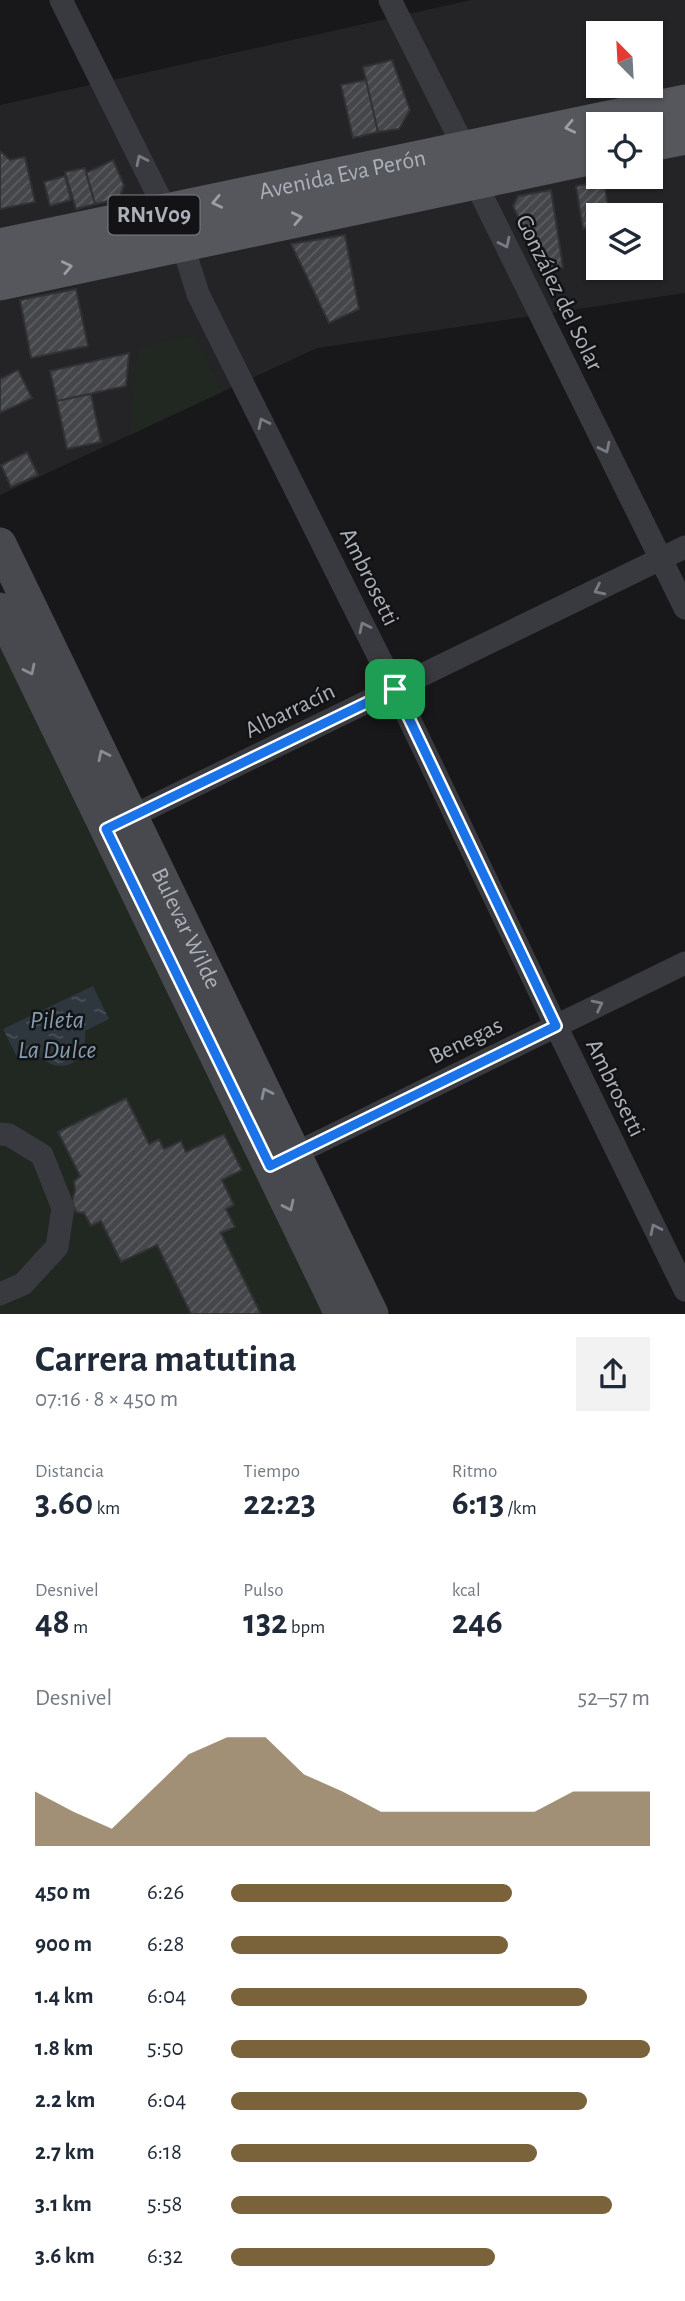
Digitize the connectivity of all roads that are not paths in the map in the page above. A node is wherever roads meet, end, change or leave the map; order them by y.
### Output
1 (61, 0) edge
2 (390, 0) edge
3 (685, 103) edge
4 (685, 136) edge
5 (663, 141) edge
6 (586, 156) edge
7 (470, 166) junction
8 (174, 228) junction
9 (0, 247) edge
10 (0, 282) edge
11 (0, 544) edge
12 (685, 547) edge
13 (660, 560) junction
14 (685, 608) edge
15 (0, 609) edge
16 (395, 689) junction
17 (120, 823) junction
18 (685, 963) edge
19 (556, 1026) junction
20 (0, 1134) edge
21 (282, 1160) junction
22 (685, 1290) edge
23 (0, 1294) edge
24 (341, 1314) edge
25 (372, 1314) edge

8 -> 1 street, Ambrosetti
2 - 7 street, González del Solar
3 -> 7 main road, Avenida Eva Perón / RN1V09
4 - 5 main road
6 - 7 main road, Avenida Eva Perón / RN1V09
7 - 8 main road, Avenida Eva Perón / RN1V09
7 -> 13 street, González del Solar
8 - 9 main road, Avenida Eva Perón / RN1V09
10 -> 8 main road, Avenida Eva Perón / RN1V09
16 -> 8 street, Ambrosetti
17 -> 11 main road, Bulevar Wilde
12 - 13 street, Albarracín
13 - 14 street, González del Solar
13 -> 16 street, Albarracín
15 -> 17 main road, Bulevar Wilde
16 - 17 street, Albarracín
16 - 19 street, Ambrosetti
17 - 21 main road, Bulevar Wilde
19 -> 18 street, Benegas
19 - 21 street, Benegas
22 -> 19 street, Ambrosetti
20 - 23 street
21 -> 24 main road, Bulevar Wilde
21 - 25 main road, Bulevar Wilde

